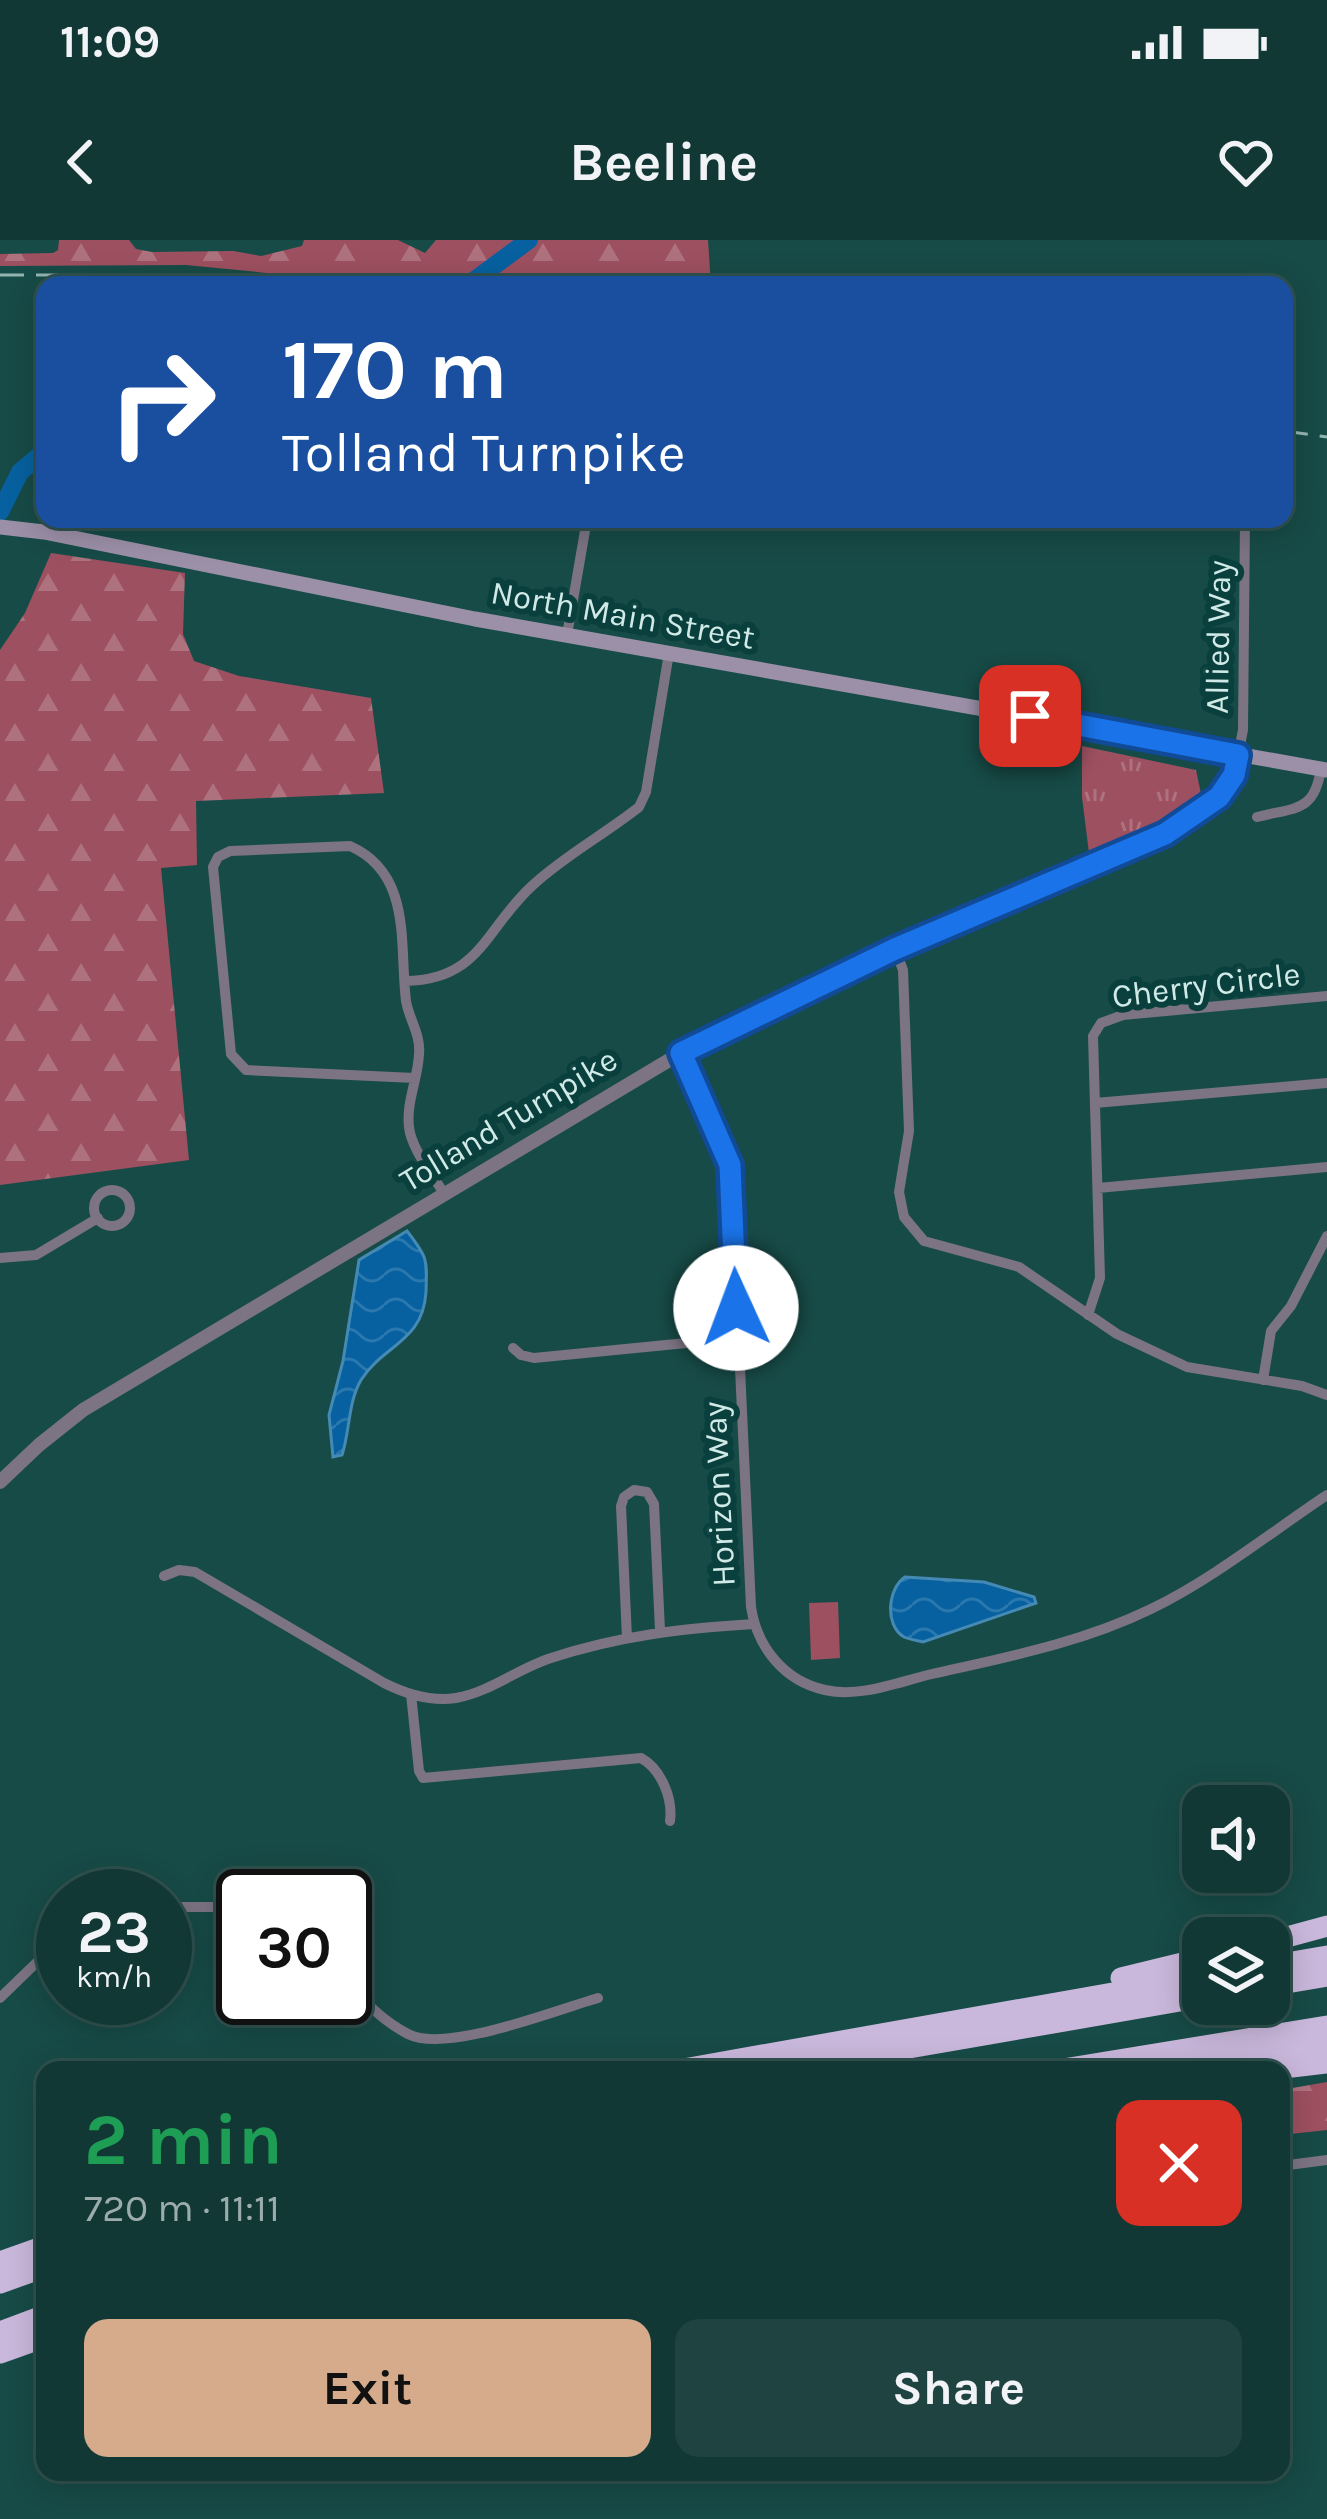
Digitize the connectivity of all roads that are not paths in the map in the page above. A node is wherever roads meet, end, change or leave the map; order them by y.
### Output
1 (5, 527) edge
2 (585, 528) edge
3 (1245, 528) edge
4 (567, 635) junction
5 (670, 652) junction
6 (1238, 755) junction
7 (1324, 770) edge
8 (1257, 817) dead end
9 (895, 949) junction
10 (405, 981) junction
11 (1327, 996) edge
12 (681, 1053) junction
13 (414, 1078) junction
14 (1327, 1083) edge
15 (1095, 1103) junction
16 (1327, 1167) edge
17 (1097, 1188) junction
18 (443, 1192) junction
19 (98, 1218) dead end
20 (1327, 1236) edge
21 (0, 1258) edge
22 (1088, 1315) junction
23 (737, 1338) junction
24 (513, 1348) dead end
25 (1263, 1381) junction
26 (1327, 1394) edge
27 (0, 1482) edge
28 (1327, 1495) edge
29 (164, 1576) dead end
30 (754, 1624) junction
31 (660, 1630) junction
32 (627, 1638) junction
33 (411, 1694) junction
34 (670, 1821) dead end
35 (1327, 1926) edge
36 (1290, 1936) edge
37 (1327, 1956) edge
38 (1290, 1962) edge
39 (36, 1963) edge
40 (1182, 1964) edge
41 (1327, 1976) edge
42 (1182, 1981) edge
43 (1290, 1982) edge
44 (598, 1997) dead end
45 (0, 1998) edge
46 (1182, 2001) edge
47 (372, 2007) edge
48 (999, 2012) junction
49 (1327, 2026) edge
50 (1327, 2046) edge
51 (728, 2061) edge
52 (834, 2061) edge
53 (1113, 2061) edge
54 (1235, 2061) edge
55 (1327, 2063) edge
56 (1290, 2067) edge
57 (1327, 2159) edge
58 (1290, 2165) edge
59 (36, 2249) edge
60 (0, 2262) edge
61 (36, 2270) edge
62 (0, 2283) edge
63 (36, 2318) edge
64 (0, 2332) edge
65 (36, 2340) edge
66 (0, 2353) edge

1 - 4 main road, North Main Street
2 - 4 street
3 - 6 street, Allied Way
4 - 5 main road, North Main Street
5 - 6 main road, North Main Street
5 - 10 street
6 - 7 main road
6 - 9 street, Tolland Turnpike
7 - 8 street
9 - 12 street, Tolland Turnpike
9 - 22 street
10 - 13 street
10 - 13 street
11 - 15 street, Cherry Circle
12 - 18 street, Tolland Turnpike
12 - 23 street, Horizon Way
13 - 18 street
14 - 15 street
15 - 17 street, Cherry Circle
16 - 17 street
17 - 22 street, Cherry Circle
18 - 27 street, Tolland Turnpike
19 - 21 street
20 - 25 street
22 - 25 street
23 - 24 street
23 - 30 street, Horizon Way
25 - 26 street
28 - 30 street, Horizon Way
29 - 33 street
30 - 31 street
31 - 32 street
31 - 32 street
32 - 33 street
33 - 34 street
35 - 36 highway
37 - 38 highway
39 - 45 street
40 - 48 highway
41 - 43 highway
42 - 48 highway
44 - 47 street
46 - 52 highway
48 - 51 highway
49 - 53 highway
50 - 54 highway
55 - 56 highway
57 - 58 street
59 - 60 highway
61 - 62 highway
63 - 64 highway
65 - 66 highway

